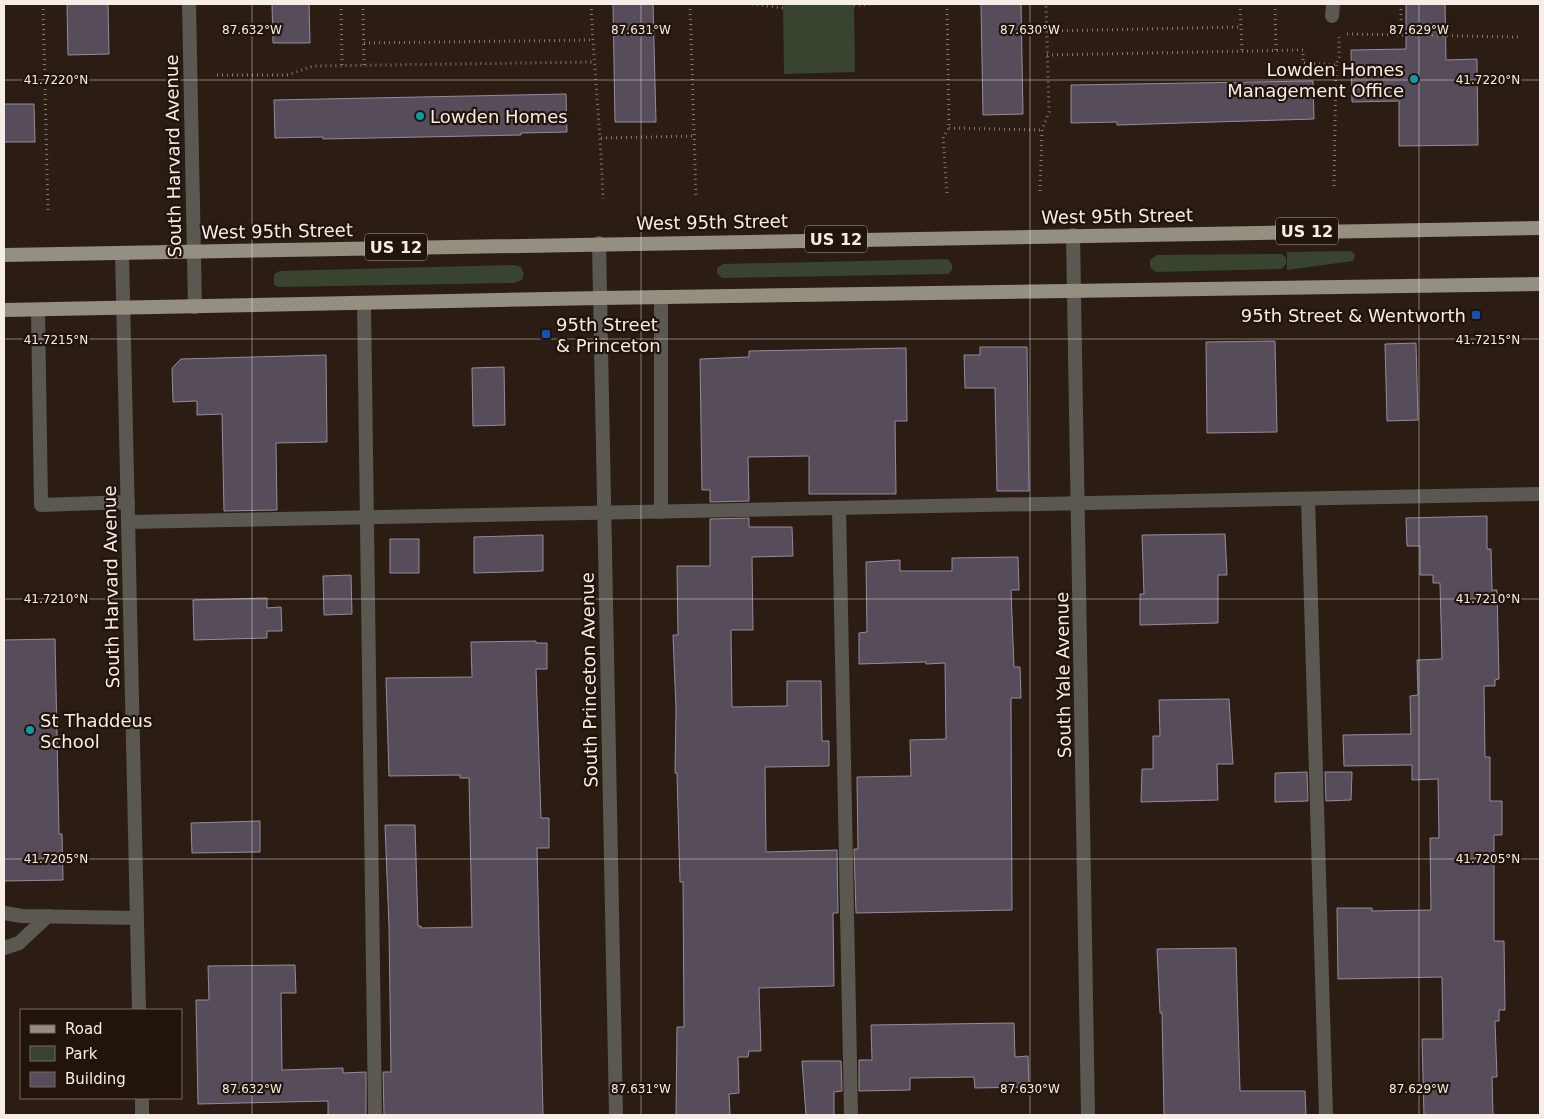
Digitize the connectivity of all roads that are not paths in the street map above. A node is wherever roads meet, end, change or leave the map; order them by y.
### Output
1 (189, 4) edge
2 (1540, 228) edge
3 (1073, 235) junction
4 (599, 243) junction
5 (193, 252) junction
6 (122, 253) junction
7 (4, 255) edge
8 (1540, 284) edge
9 (1074, 290) junction
10 (661, 297) junction
11 (600, 298) junction
12 (364, 303) junction
13 (194, 307) junction
14 (123, 308) junction
15 (4, 310) edge
16 (38, 310) junction
17 (1540, 494) edge
18 (1308, 499) junction
19 (128, 502) junction
20 (1079, 504) junction
21 (839, 508) junction
22 (661, 512) junction
23 (605, 513) junction
24 (367, 517) junction
25 (128, 522) junction
26 (4, 913) edge
27 (48, 916) junction
28 (137, 918) junction
29 (4, 948) edge
30 (140, 1009) edge
31 (142, 1099) edge
32 (142, 1115) edge
33 (375, 1115) edge
34 (616, 1115) edge
35 (851, 1115) edge
36 (1088, 1115) edge
37 (1326, 1115) edge

1 - 5 street, South Harvard Avenue
2 - 3 main road, West 95th Street / US 12
3 - 4 main road, West 95th Street / US 12
3 - 9 street, South Yale Avenue
4 - 5 main road, West 95th Street / US 12
4 - 11 street, South Princeton Avenue
5 - 6 main road, West 95th Street / US 12
5 - 13 street, South Harvard Avenue
6 - 7 main road, West 95th Street / US 12
6 - 14 street, South Harvard Avenue
8 - 9 main road
9 - 10 main road
9 - 20 street, South Yale Avenue
10 - 11 main road
10 - 22 street
11 - 12 main road
11 - 23 street, South Princeton Avenue
12 - 13 main road
12 - 24 street
13 - 14 main road
14 - 16 main road
14 - 19 street, South Harvard Avenue
15 - 16 main road
16 - 19 street
17 - 18 street
18 - 20 street
18 - 37 street
19 - 25 street, South Harvard Avenue
20 - 21 street
20 - 36 street, South Yale Avenue
21 - 22 street
21 - 35 street
22 - 23 street
23 - 24 street
23 - 34 street, South Princeton Avenue
24 - 25 street
24 - 33 street
25 - 28 street, South Harvard Avenue
26 - 27 street
27 - 28 street
27 - 29 street
28 - 30 street, South Harvard Avenue
31 - 32 street

